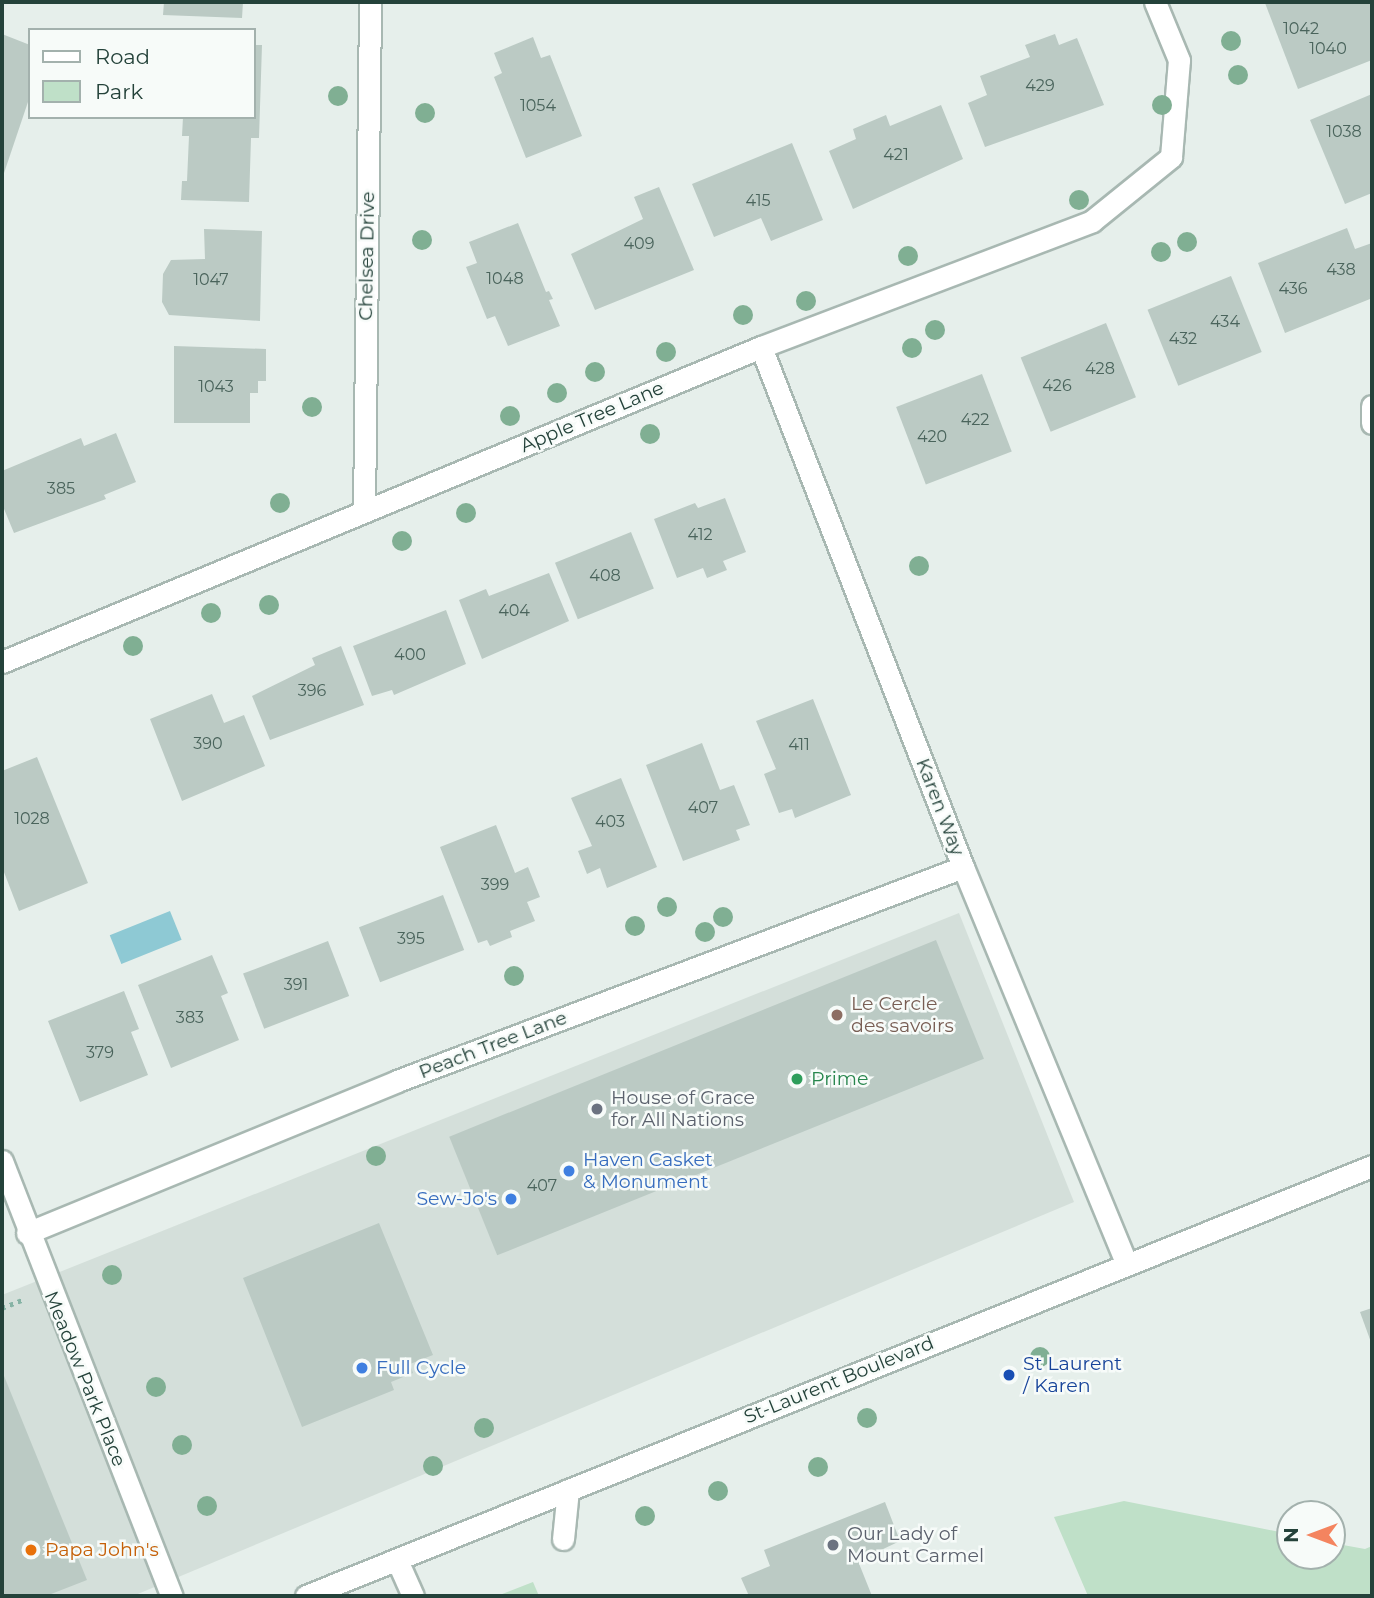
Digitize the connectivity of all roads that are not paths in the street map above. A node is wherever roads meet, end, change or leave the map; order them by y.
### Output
1 (370, 2) edge
2 (1155, 2) edge
3 (761, 347) junction
4 (1372, 406) edge
5 (1372, 423) edge
6 (364, 511) junction
7 (2, 662) edge
8 (963, 867) junction
9 (2, 1161) edge
10 (1372, 1166) edge
11 (27, 1233) junction
12 (1127, 1264) junction
13 (568, 1490) junction
14 (563, 1539) dead end
15 (397, 1560) junction
16 (173, 1596) edge
17 (306, 1596) edge
18 (413, 1596) edge

1 - 6 street, Chelsea Drive
2 - 3 street, Apple Tree Lane
3 - 6 street, Apple Tree Lane
3 - 8 street, Karen Way
4 - 5 street
6 - 7 street, Apple Tree Lane
8 - 11 street, Peach Tree Lane
8 - 12 street, Karen Way
9 - 11 street, Meadow Park Place
10 - 12 street, St-Laurent Boulevard
11 - 16 street, Meadow Park Place
12 - 13 street, St-Laurent Boulevard
13 - 14 street
13 - 15 street, St-Laurent Boulevard
15 - 17 street, St-Laurent Boulevard
15 - 18 street

